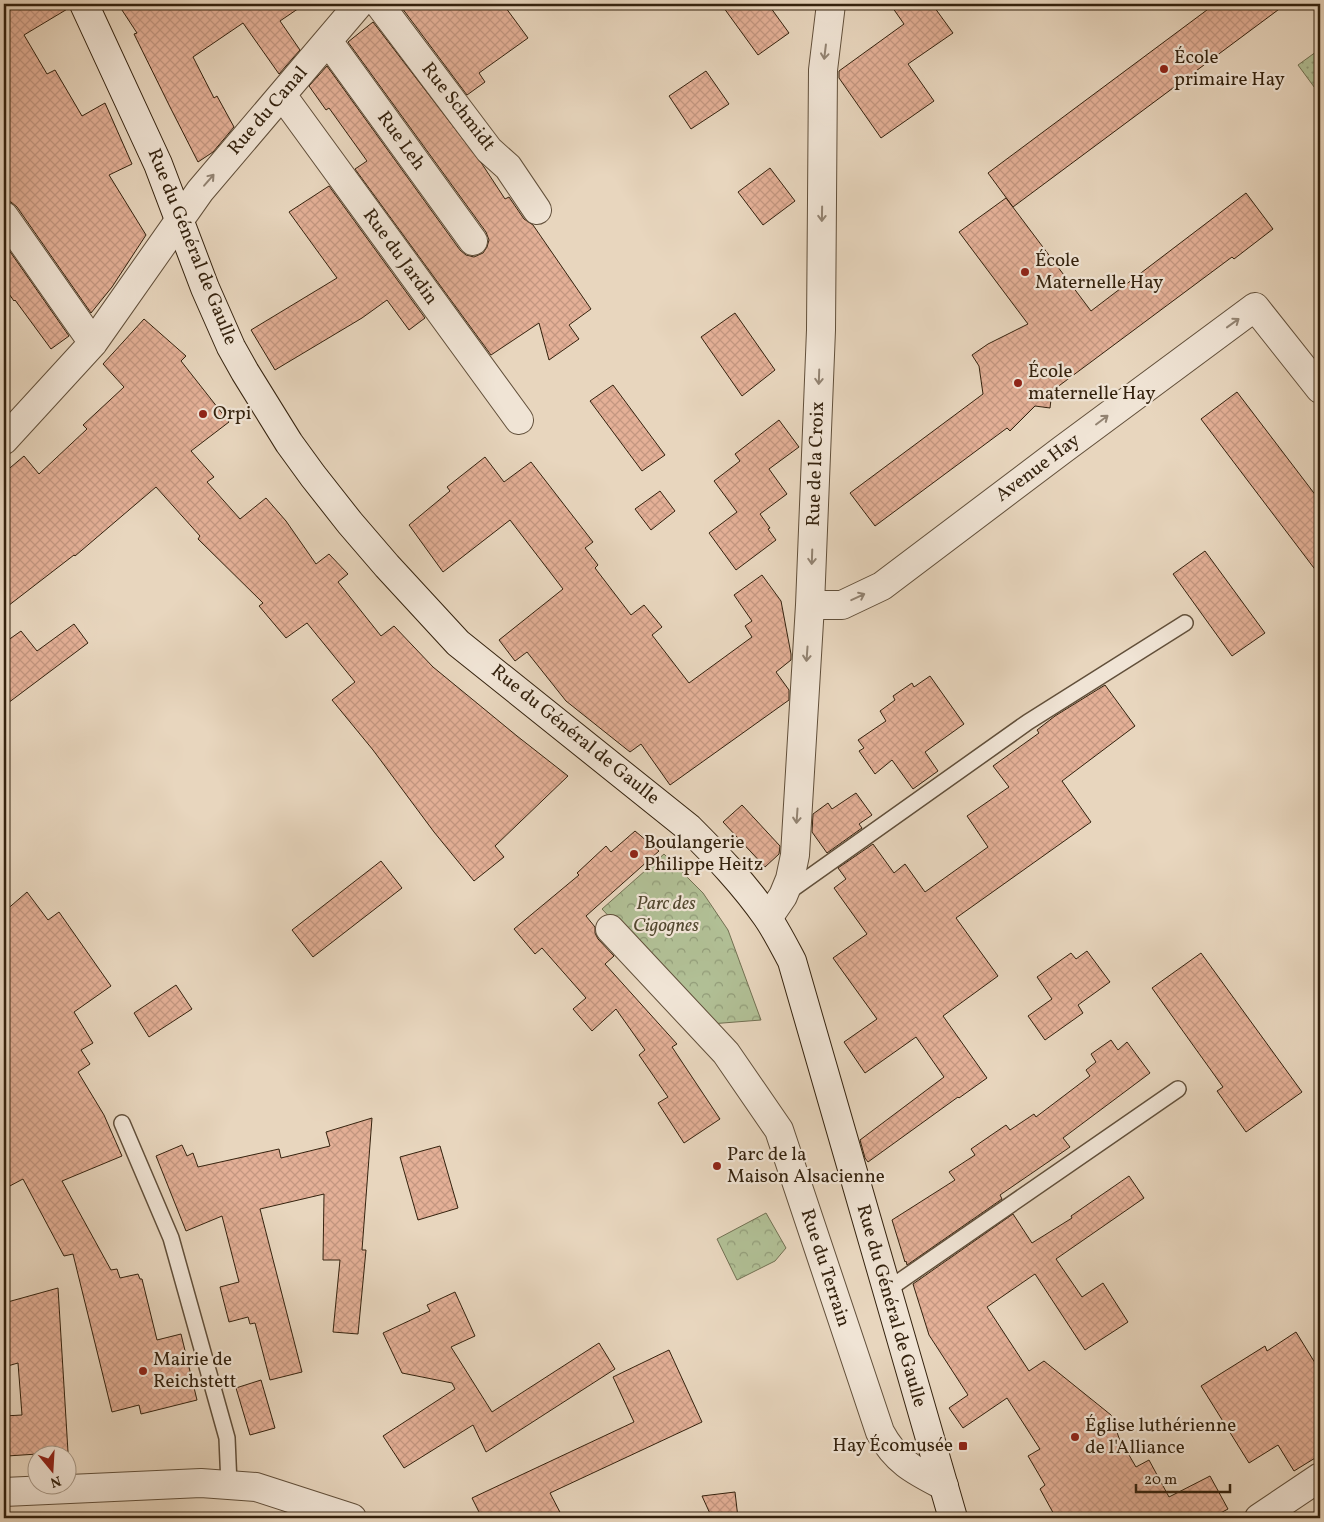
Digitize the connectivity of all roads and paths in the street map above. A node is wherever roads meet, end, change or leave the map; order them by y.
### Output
1 (84, 4) edge
2 (359, 4) edge
3 (380, 4) edge
4 (831, 4) edge
5 (328, 41) junction
6 (282, 95) junction
7 (537, 210) dead end
8 (4, 216) edge
9 (180, 219) junction
10 (473, 241) dead end
11 (93, 343) junction
12 (1320, 390) edge
13 (519, 420) dead end
14 (4, 440) edge
15 (810, 605) junction
16 (1185, 623) dead end
17 (783, 896) junction
18 (768, 918) junction
19 (610, 929) dead end
20 (1178, 1089) dead end
21 (122, 1123) dead end
22 (886, 1290) junction
23 (1320, 1477) edge
24 (229, 1485) junction
25 (944, 1486) junction
26 (4, 1492) edge
27 (352, 1518) edge
28 (953, 1518) edge
29 (1259, 1518) edge

1 - 9 street, Rue du Général de Gaulle
2 - 5 street, Rue du Canal
3 - 7 street, Rue Schmidt
4 -> 15 street, Rue de la Croix
5 - 6 street, Rue du Canal
5 - 10 street, Rue Leh
9 -> 6 street, Rue du Canal
6 - 13 street, Rue du Jardin
8 - 11 street
9 - 11 street, Rue du Canal
9 - 18 street, Rue du Général de Gaulle
11 - 14 street, Rue du Canal
15 -> 12 street, Avenue Hay
15 -> 17 street, Rue de la Croix
16 - 17 lane
17 - 18 street, Rue de la Croix
18 - 22 street, Rue du Général de Gaulle
19 - 25 street, Rue du Terrain
20 - 22 lane
21 - 24 lane
22 - 25 street, Rue du Général de Gaulle
23 - 29 street
24 - 26 street
24 - 27 street
25 - 28 street, Rue du Général de Gaulle

